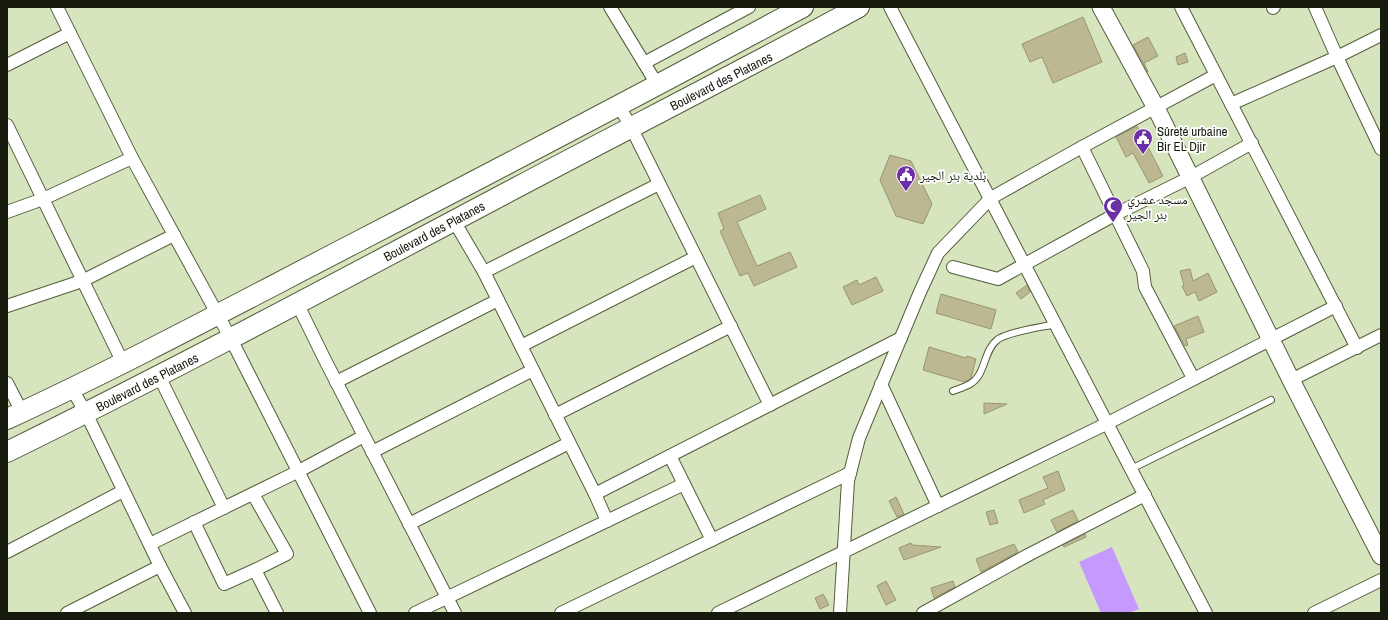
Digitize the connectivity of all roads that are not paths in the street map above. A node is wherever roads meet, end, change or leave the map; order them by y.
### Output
1 (57, 7) edge
2 (610, 7) edge
3 (749, 7) edge
4 (803, 7) edge
5 (859, 7) edge
6 (890, 7) edge
7 (1101, 7) edge
8 (1181, 7) edge
9 (1315, 7) edge
10 (70, 33) junction
11 (1381, 35) edge
12 (1337, 57) junction
13 (644, 63) junction
14 (7, 65) edge
15 (1216, 75) junction
16 (658, 86) junction
17 (1231, 104) junction
18 (619, 106) junction
19 (1156, 108) junction
20 (7, 125) edge
21 (631, 127) junction
22 (1252, 143) junction
23 (1380, 143) edge
24 (12, 146) edge
25 (1082, 147) junction
26 (132, 158) junction
27 (1190, 177) junction
28 (659, 184) junction
29 (991, 198) junction
30 (43, 199) junction
31 (7, 212) edge
32 (1116, 214) junction
33 (454, 220) junction
34 (174, 235) junction
35 (696, 257) junction
36 (1025, 263) junction
37 (953, 267) dead end
38 (484, 272) junction
39 (82, 281) junction
40 (498, 300) junction
41 (297, 303) junction
42 (7, 306) edge
43 (1336, 306) junction
44 (218, 314) junction
45 (1056, 324) junction
46 (731, 326) junction
47 (1381, 335) edge
48 (901, 338) junction
49 (231, 339) junction
50 (1270, 339) junction
51 (521, 346) junction
52 (1357, 348) junction
53 (123, 363) junction
54 (533, 370) junction
55 (159, 376) junction
56 (1193, 378) junction
57 (1291, 380) junction
58 (336, 382) junction
59 (7, 383) edge
60 (881, 384) junction
61 (72, 389) junction
62 (953, 391) dead end
63 (1271, 400) dead end
64 (770, 405) junction
65 (86, 413) junction
66 (14, 415) edge
67 (555, 415) junction
68 (1108, 423) junction
69 (364, 436) junction
70 (569, 443) junction
71 (7, 452) edge
72 (372, 452) junction
73 (670, 456) junction
74 (1131, 469) junction
75 (298, 472) junction
76 (850, 473) junction
77 (684, 484) junction
78 (123, 491) junction
79 (253, 494) junction
80 (595, 494) junction
81 (1145, 495) junction
82 (938, 506) junction
83 (224, 508) junction
84 (607, 521) junction
85 (194, 522) junction
86 (409, 524) junction
87 (712, 540) junction
88 (150, 544) junction
89 (7, 552) edge
90 (844, 552) junction
91 (1381, 556) edge
92 (160, 566) junction
93 (255, 570) junction
94 (1381, 580) edge
95 (447, 597) junction
96 (840, 610) edge
97 (67, 613) edge
98 (185, 613) edge
99 (277, 613) edge
100 (370, 613) edge
101 (415, 613) edge
102 (455, 613) edge
103 (561, 613) edge
104 (718, 613) edge
105 (829, 613) edge
106 (923, 613) edge
107 (1206, 613) edge
108 (1314, 613) edge

1 - 10 street
2 - 13 street
3 - 13 street
4 - 16 main road, Boulevard des Platanes
5 - 21 main road, Boulevard des Platanes
6 - 29 street
7 - 19 street
8 - 15 street
9 - 12 street
10 - 14 street
10 - 26 street
11 - 12 street
12 - 17 street
12 - 23 street
13 - 16 street
15 - 17 street
15 - 19 street
16 - 18 main road, Boulevard des Platanes
17 - 22 street
18 - 21 street
18 - 44 main road, Boulevard des Platanes
19 - 25 street
19 - 27 street
20 - 24 street
21 - 28 street
21 - 33 main road, Boulevard des Platanes
22 - 27 street
22 - 43 street
24 - 30 street
25 - 29 street
25 - 32 street
26 - 30 street
26 - 34 street
27 - 32 street
27 - 50 street
28 - 35 street
28 - 38 street
29 - 36 street
29 - 48 street
30 - 31 street
30 - 39 street
32 - 36 street
32 - 56 street
33 - 38 street
33 - 41 main road, Boulevard des Platanes
34 - 39 street
34 - 44 street
35 - 46 street
35 - 51 street
36 - 37 street
36 - 45 street
38 - 40 street
39 - 42 street
39 - 53 street
40 - 51 street
40 - 58 street
41 - 49 main road, Boulevard des Platanes
41 - 58 street
43 - 50 street
43 - 52 street
44 - 49 street
44 - 53 main road, Boulevard des Platanes
45 - 62 lane
45 - 68 street
46 - 64 street
46 - 67 street
47 - 52 street
48 - 60 street
48 - 64 street
49 - 55 main road, Boulevard des Platanes
49 - 75 street
50 - 56 street
50 - 57 street
51 - 54 street
52 - 57 street
53 - 61 main road, Boulevard des Platanes
54 - 67 street
54 - 72 street
55 - 65 main road, Boulevard des Platanes
55 - 83 street
56 - 68 street
57 - 91 street
58 - 69 street
59 - 66 street
60 - 76 street
60 - 82 street
61 - 65 street
61 - 66 main road, Boulevard des Platanes
63 - 74 lane
64 - 73 street
65 - 71 main road, Boulevard des Platanes
65 - 78 street
67 - 70 street
68 - 74 street
68 - 82 street
69 - 72 street
69 - 75 street
70 - 80 street
70 - 86 street
72 - 86 street
73 - 77 street
73 - 80 street
74 - 81 street
75 - 79 street
75 - 100 street
76 - 87 street
76 - 90 street
77 - 84 street
77 - 87 street
78 - 88 street
78 - 89 street
79 - 83 street
79 - 93 street
80 - 84 street
81 - 106 street
81 - 107 street
82 - 90 street
83 - 85 street
84 - 95 street
85 - 88 street
85 - 93 street
86 - 95 street
87 - 103 street
88 - 92 street
90 - 96 street
90 - 104 street
92 - 97 street
92 - 98 street
93 - 99 street
94 - 108 street
95 - 101 street
95 - 102 street
96 - 105 street

